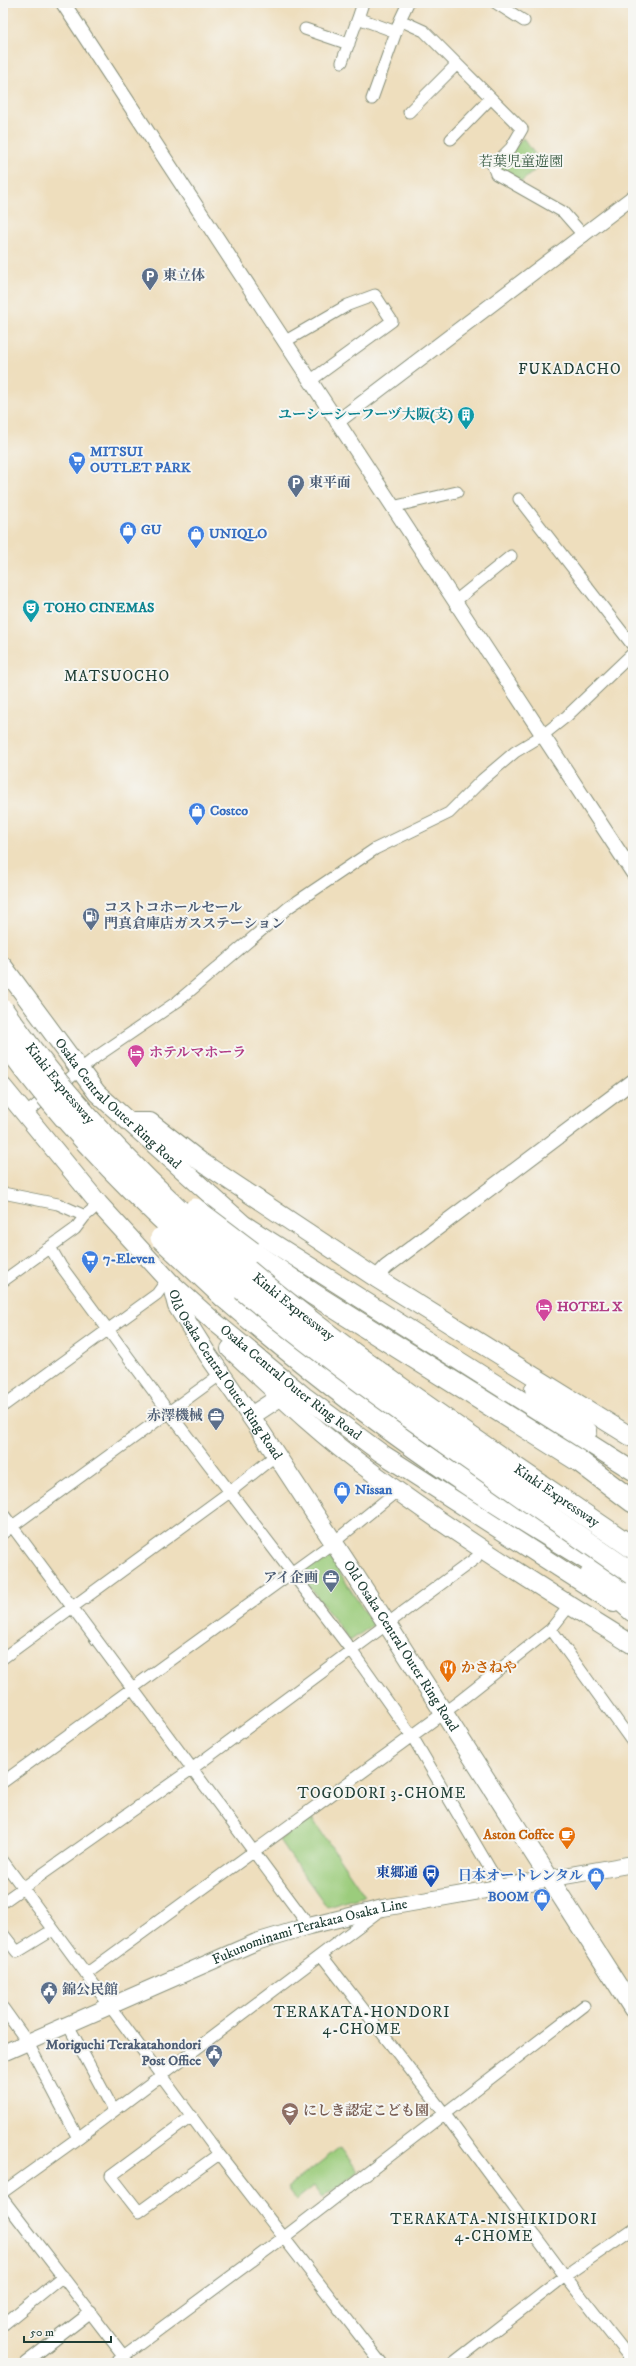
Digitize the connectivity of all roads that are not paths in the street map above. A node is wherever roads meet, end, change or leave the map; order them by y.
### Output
1 (62, 3) edge
2 (361, 3) edge
3 (408, 3) edge
4 (496, 3) edge
5 (358, 18) junction
6 (400, 20) junction
7 (524, 20) dead end
8 (305, 29) dead end
9 (396, 32) junction
10 (349, 44) junction
11 (342, 62) dead end
12 (458, 64) junction
13 (492, 98) junction
14 (372, 99) dead end
15 (409, 112) dead end
16 (451, 139) dead end
17 (633, 198) edge
18 (584, 236) junction
19 (284, 342) junction
20 (310, 381) junction
21 (337, 422) junction
22 (457, 492) dead end
23 (519, 499) dead end
24 (392, 507) junction
25 (511, 556) dead end
26 (454, 602) junction
27 (633, 646) edge
28 (633, 653) edge
29 (543, 735) junction
30 (633, 873) edge
31 (3, 966) edge
32 (3, 1010) edge
33 (3, 1040) edge
34 (26, 1044) junction
35 (3, 1052) edge
36 (80, 1071) junction
37 (633, 1081) edge
38 (3, 1087) edge
39 (24, 1115) junction
40 (129, 1122) junction
41 (3, 1193) edge
42 (99, 1204) junction
43 (85, 1216) junction
44 (50, 1247) junction
45 (376, 1278) junction
46 (3, 1281) edge
47 (169, 1281) junction
48 (190, 1301) junction
49 (448, 1322) junction
50 (108, 1329) junction
51 (221, 1374) junction
52 (280, 1397) junction
53 (3, 1406) edge
54 (168, 1411) junction
55 (250, 1416) junction
56 (633, 1438) edge
57 (276, 1455) junction
58 (633, 1468) edge
59 (633, 1471) edge
60 (231, 1491) junction
61 (398, 1491) junction
62 (633, 1502) edge
63 (3, 1514) edge
64 (12, 1527) junction
65 (541, 1532) junction
66 (3, 1533) edge
67 (334, 1542) junction
68 (633, 1548) edge
69 (476, 1558) dead end
70 (291, 1573) junction
71 (633, 1574) edge
72 (633, 1588) edge
73 (570, 1605) junction
74 (72, 1606) junction
75 (633, 1611) edge
76 (633, 1615) edge
77 (387, 1624) junction
78 (551, 1629) junction
79 (633, 1645) edge
80 (351, 1650) junction
81 (3, 1658) edge
82 (133, 1688) junction
83 (444, 1712) junction
84 (412, 1736) junction
85 (633, 1743) edge
86 (193, 1768) junction
87 (3, 1782) edge
88 (253, 1850) junction
89 (3, 1861) edge
90 (633, 1864) edge
91 (550, 1879) junction
92 (500, 1886) junction
93 (22, 1887) junction
94 (3, 1902) edge
95 (383, 1908) junction
96 (309, 1926) junction
97 (53, 1930) junction
98 (3, 1934) edge
99 (322, 1956) junction
100 (86, 1974) junction
101 (110, 2006) junction
102 (584, 2006) dead end
103 (3, 2008) edge
104 (633, 2009) edge
105 (68, 2025) junction
106 (28, 2043) junction
107 (3, 2053) edge
108 (162, 2075) junction
109 (114, 2111) junction
110 (444, 2113) junction
111 (192, 2116) junction
112 (78, 2138) junction
113 (219, 2154) junction
114 (3, 2192) edge
115 (3, 2199) edge
116 (633, 2229) edge
117 (283, 2238) junction
118 (63, 2276) junction
119 (565, 2276) junction
120 (91, 2312) junction
121 (3, 2325) edge
122 (127, 2359) edge
123 (633, 2362) edge
124 (25, 2363) edge
125 (114, 2363) edge
126 (381, 2363) edge
127 (453, 2363) edge

1 - 19 street
2 - 5 street
3 - 6 street
4 - 7 street
5 - 9 street
5 - 10 street
6 - 9 street
6 - 12 street
8 - 10 street
9 - 14 street
10 - 11 street
12 - 13 street
12 - 15 street
13 - 16 street
13 - 18 street
17 - 18 street
18 - 21 street
19 - 20 street
19 - 20 street
20 - 21 street
21 - 24 street
22 - 24 street
23 - 27 street
24 - 26 street
25 - 26 street
26 - 29 street
28 - 29 street
29 - 30 street
29 - 36 street
31 - 36 main road, Osaka Central Outer Ring Road
32 - 34 highway, Kinki Expressway, bridge
33 - 71 highway, Kinki Expressway, bridge
34 - 62 highway, bridge
34 - 68 highway, Kinki Expressway, bridge
35 - 65 highway, bridge
36 - 39 street
36 - 40 main road, Osaka Central Outer Ring Road
37 - 45 street
38 - 39 main road, Osaka Central Outer Ring Road
39 - 42 main road, Osaka Central Outer Ring Road
40 - 45 main road
40 - 59 main road, Osaka Central Outer Ring Road
41 - 43 street
42 - 43 street
42 - 47 main road, Osaka Central Outer Ring Road
43 - 44 street
44 - 46 street
44 - 50 street
45 - 49 main road
47 - 48 main road, Osaka Central Outer Ring Road
47 - 50 street
47 - 51 main road, Old Osaka Central Outer Ring Road
48 - 52 main road
48 - 76 main road, Osaka Central Outer Ring Road
49 - 56 main road
49 - 58 main road
50 - 53 street
50 - 54 street
51 - 54 street
51 - 55 main road, Old Osaka Central Outer Ring Road
52 - 55 main road
52 - 61 main road
54 - 60 street
54 - 64 street
55 - 57 main road, Old Osaka Central Outer Ring Road
57 - 60 street
57 - 67 main road, Old Osaka Central Outer Ring Road
60 - 70 street
60 - 74 street
61 - 67 street
61 - 73 main road
63 - 64 street
64 - 66 street
64 - 74 street
65 - 72 highway
65 - 75 highway
67 - 70 street
67 - 77 main road, Old Osaka Central Outer Ring Road
69 - 77 street
70 - 80 street
70 - 82 street
73 - 78 street
73 - 79 main road
74 - 81 street
74 - 82 street
77 - 80 street
77 - 83 main road, Old Osaka Central Outer Ring Road
78 - 83 street
78 - 85 street
80 - 84 street
80 - 86 street
82 - 86 street
82 - 87 street
83 - 84 street
83 - 91 main road, Old Osaka Central Outer Ring Road
84 - 88 street
84 - 92 street
86 - 88 street
86 - 93 street
88 - 96 street
88 - 100 street
89 - 93 street
90 - 91 main road, Fukunominami Terakata Osaka Line
91 - 92 main road, Fukunominami Terakata Osaka Line
91 - 104 main road, Old Osaka Central Outer Ring Road
92 - 95 main road, Fukunominami Terakata Osaka Line
93 - 94 street
93 - 97 street
95 - 96 main road, Fukunominami Terakata Osaka Line
95 - 99 street
96 - 101 main road, Fukunominami Terakata Osaka Line
97 - 98 street
97 - 100 street
99 - 108 street
99 - 110 street
100 - 101 street
101 - 105 main road, Fukunominami Terakata Osaka Line
101 - 108 street
102 - 110 street
103 - 106 street
105 - 106 main road, Fukunominami Terakata Osaka Line
105 - 109 street
106 - 107 main road, Fukunominami Terakata Osaka Line
106 - 112 street
108 - 109 street
108 - 111 street
109 - 112 street
110 - 117 street
110 - 119 street
111 - 113 street
111 - 113 street
112 - 114 street
113 - 117 street
115 - 118 street
116 - 119 street
117 - 122 street
117 - 126 street
118 - 120 street
118 - 121 street
119 - 123 street
119 - 127 street
120 - 122 street
120 - 124 street
122 - 125 street

